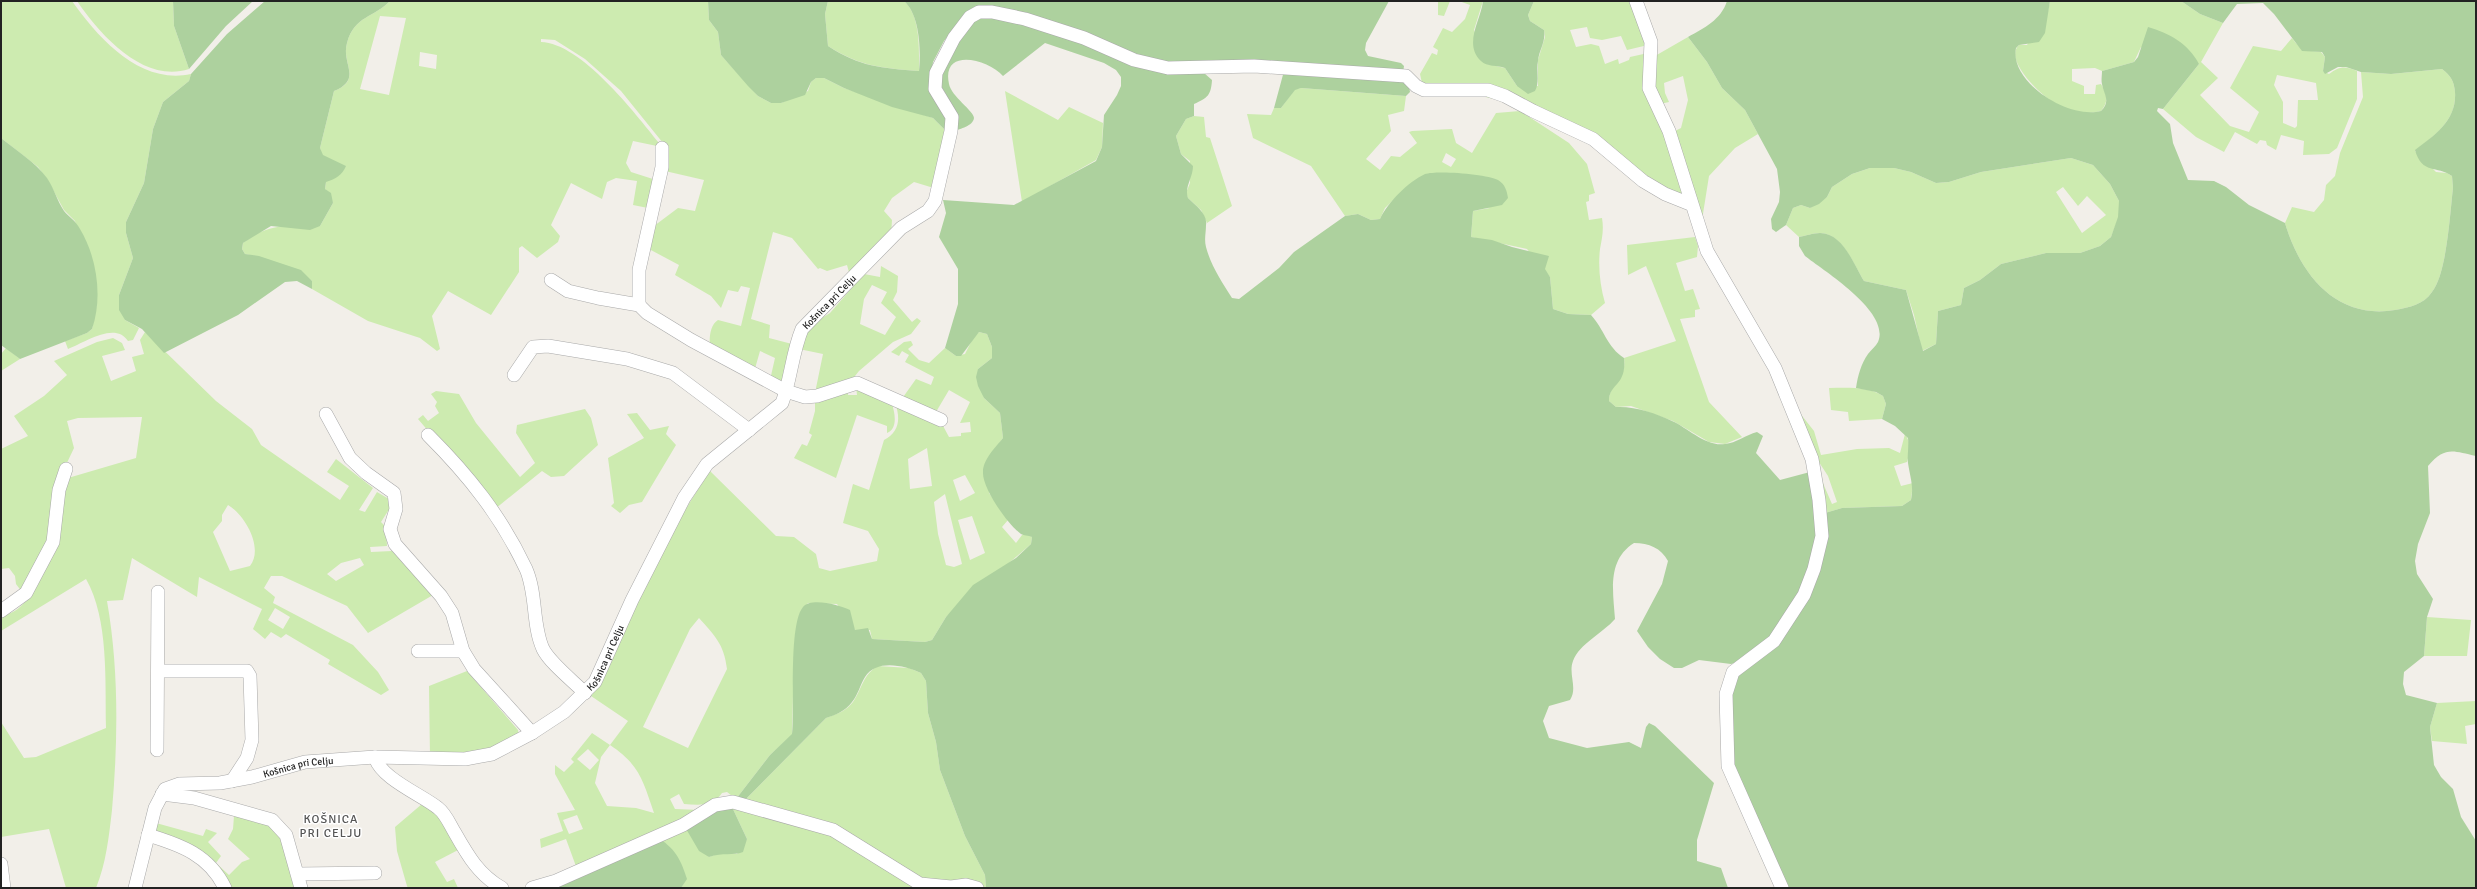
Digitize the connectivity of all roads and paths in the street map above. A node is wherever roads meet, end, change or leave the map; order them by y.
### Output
1 (1636, 1) edge
2 (662, 148) dead end
3 (1690, 204) junction
4 (551, 280) dead end
5 (639, 305) junction
6 (514, 374) dead end
7 (786, 391) junction
8 (326, 414) dead end
9 (941, 420) dead end
10 (749, 430) junction
11 (428, 435) dead end
12 (66, 469) dead end
13 (158, 592) dead end
14 (1, 611) edge
15 (418, 651) dead end
16 (463, 651) junction
17 (158, 671) junction
18 (584, 693) junction
19 (532, 733) junction
20 (157, 750) dead end
21 (375, 757) junction
22 (232, 781) junction
23 (162, 794) junction
24 (148, 835) junction
25 (1, 864) edge
26 (375, 873) dead end
27 (298, 874) junction
28 (4, 888) edge
29 (135, 888) edge
30 (225, 888) edge
31 (302, 888) edge
32 (502, 888) edge
33 (532, 888) edge
34 (977, 888) edge
35 (1782, 888) edge

1 - 3 street
2 - 5 street
3 - 7 street, Košnica pri Celju
3 - 35 street
4 - 5 street
5 - 7 street
6 - 10 street
7 - 9 street
7 - 10 street, Košnica pri Celju
8 - 16 street
10 - 18 street, Košnica pri Celju
11 - 18 street
12 - 14 street
13 - 17 street
15 - 16 street
16 - 19 street
17 - 20 street
17 - 22 street
18 - 19 street, Košnica pri Celju
19 - 21 street, Košnica pri Celju
21 - 22 street, Košnica pri Celju
21 - 32 street
22 - 23 street, Košnica pri Celju
23 - 24 street
23 - 27 street
24 - 29 street
24 - 30 street
25 - 28 street
26 - 27 street
27 - 31 street
33 - 34 street

